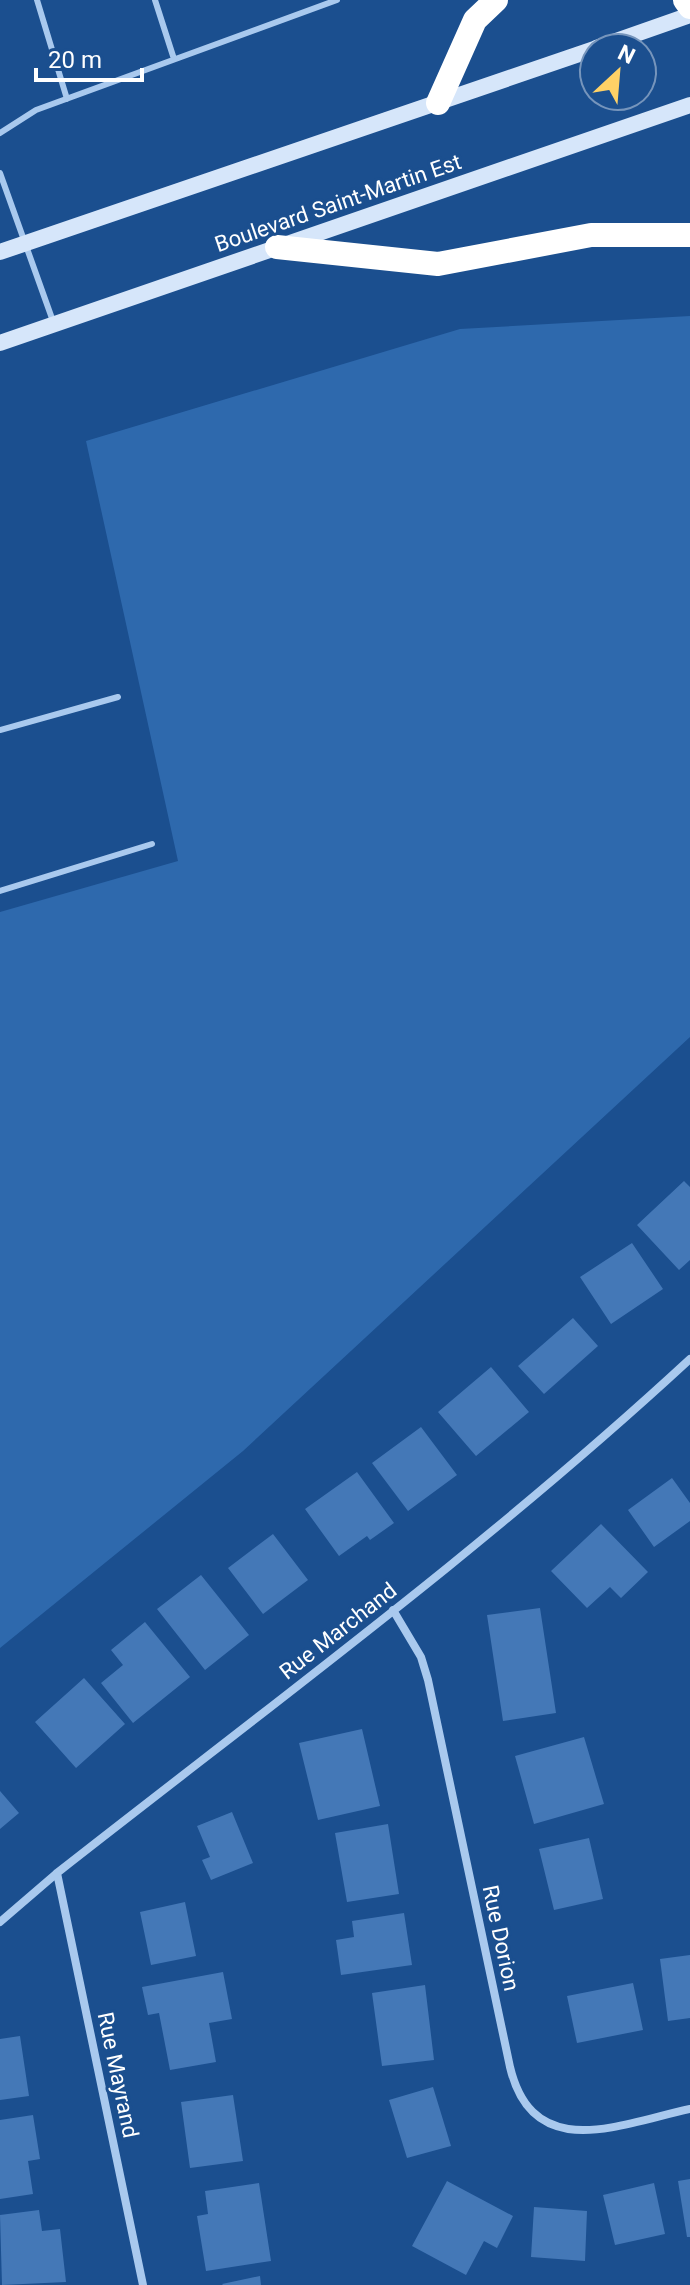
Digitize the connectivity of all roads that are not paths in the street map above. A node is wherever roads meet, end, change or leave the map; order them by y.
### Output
1 (37, 0) edge
2 (155, 0) edge
3 (337, 0) edge
4 (496, 0) edge
5 (685, 0) edge
6 (690, 7) edge
7 (690, 15) edge
8 (641, 32) edge
9 (578, 54) edge
10 (174, 59) junction
11 (67, 99) junction
12 (438, 103) junction
13 (690, 105) edge
14 (0, 133) edge
15 (0, 173) edge
16 (690, 235) edge
17 (25, 243) junction
18 (277, 247) junction
19 (0, 252) edge
20 (54, 324) junction
21 (0, 343) edge
22 (118, 697) dead end
23 (0, 730) edge
24 (152, 844) dead end
25 (0, 891) edge
26 (690, 1359) edge
27 (393, 1610) junction
28 (57, 1873) junction
29 (0, 1922) edge
30 (690, 2109) edge
31 (143, 2285) edge

1 - 11 lane
2 - 10 lane
3 - 10 lane
4 - 12 highway
5 - 6 highway
7 - 8 main road
9 - 12 main road
10 - 11 lane
11 - 14 lane
12 - 17 main road
13 - 18 main road, Boulevard Saint-Martin Est
15 - 17 lane
16 - 18 highway
17 - 19 main road
17 - 20 lane
18 - 20 main road, Boulevard Saint-Martin Est
20 - 21 main road, Boulevard Saint-Martin Est
22 - 23 lane
24 - 25 lane
26 - 27 street, Rue Marchand
27 - 28 street, Rue Marchand
27 - 30 street, Rue Dorion
28 - 29 street, Rue Marchand
28 - 31 street, Rue Mayrand

